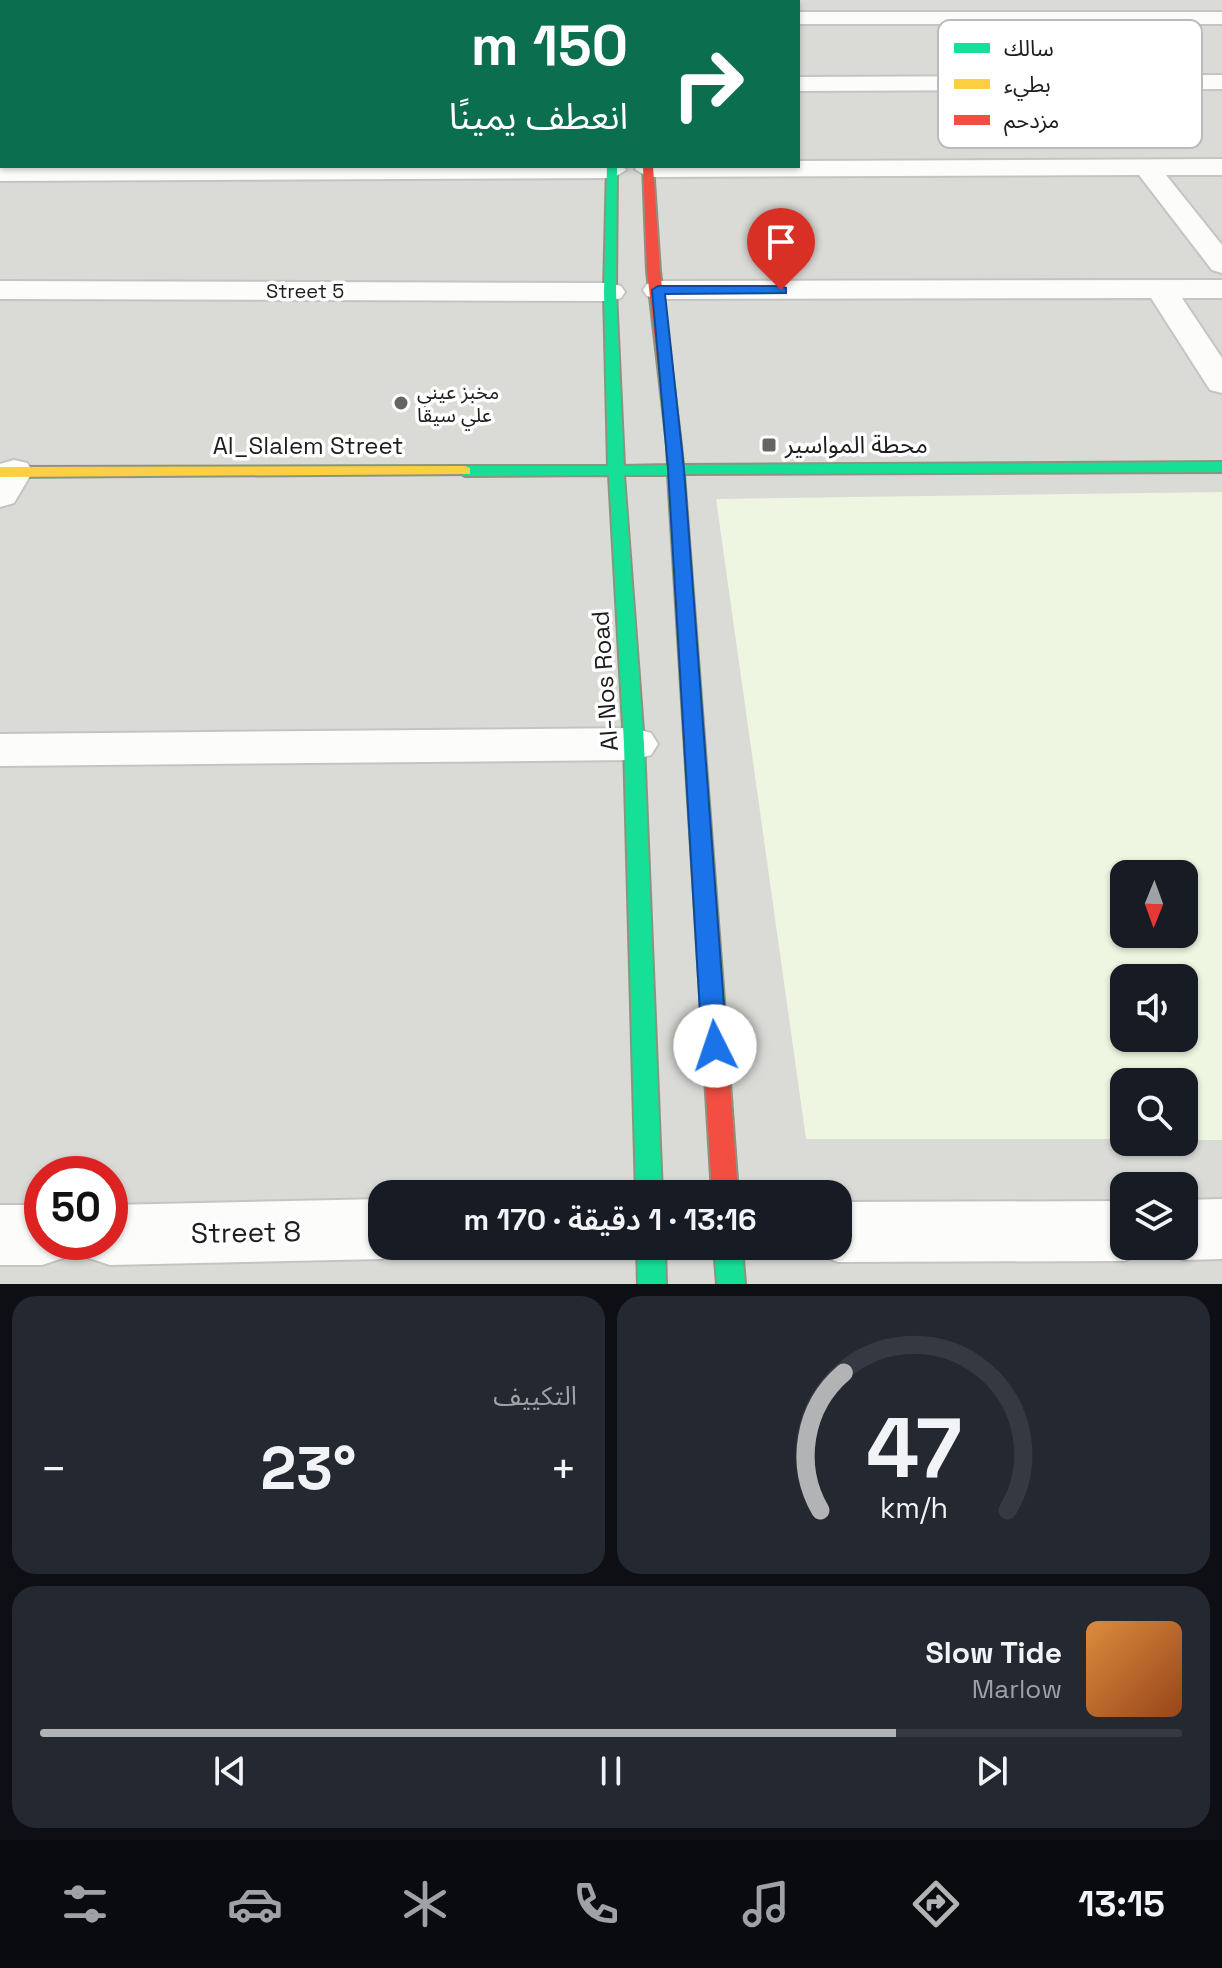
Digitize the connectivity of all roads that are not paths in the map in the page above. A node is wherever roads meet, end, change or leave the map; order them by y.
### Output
1 (1115, 0) edge
2 (800, 18) edge
3 (1134, 18) junction
4 (1222, 18) edge
5 (938, 83) edge
6 (800, 84) edge
7 (1202, 86) edge
8 (1222, 107) edge
9 (800, 167) edge
10 (1146, 167) junction
11 (1222, 167) edge
12 (612, 168) edge
13 (648, 168) edge
14 (35, 170) edge
15 (0, 173) edge
16 (1222, 264) edge
17 (1222, 289) edge
18 (0, 290) edge
19 (658, 290) junction
20 (1162, 291) junction
21 (610, 292) junction
22 (1222, 383) edge
23 (1222, 467) edge
24 (616, 468) junction
25 (676, 469) junction
26 (5, 479) edge
27 (634, 744) junction
28 (0, 750) edge
29 (649, 1180) edge
30 (724, 1180) edge
31 (368, 1229) edge
32 (1222, 1229) edge
33 (1198, 1230) edge
34 (1110, 1231) edge
35 (852, 1232) edge
36 (0, 1235) edge
37 (24, 1235) edge
38 (128, 1235) edge
39 (651, 1260) edge
40 (729, 1260) edge
41 (652, 1284) edge
42 (731, 1284) edge

1 - 3 street
2 - 3 street
3 - 4 street
5 - 6 street
7 - 8 street
9 - 10 street
10 - 11 street
10 - 16 street
12 - 14 street
12 - 21 main road, Al-Nos Road
13 - 19 main road
14 - 15 street
17 - 20 street
18 - 21 street, Street 5
19 - 20 street
19 - 25 main road
20 - 22 street
21 - 24 main road, Al-Nos Road
23 - 25 main road, Al_Slalem Street
24 - 25 main road, Al_Slalem Street
24 - 26 main road, Al_Slalem Street
24 - 27 main road, Al-Nos Road
25 - 30 main road
27 - 28 street
27 - 29 main road, Al-Nos Road
31 - 38 street, Street 8
32 - 33 street
34 - 35 street
36 - 37 street
39 - 41 main road
40 - 42 main road

